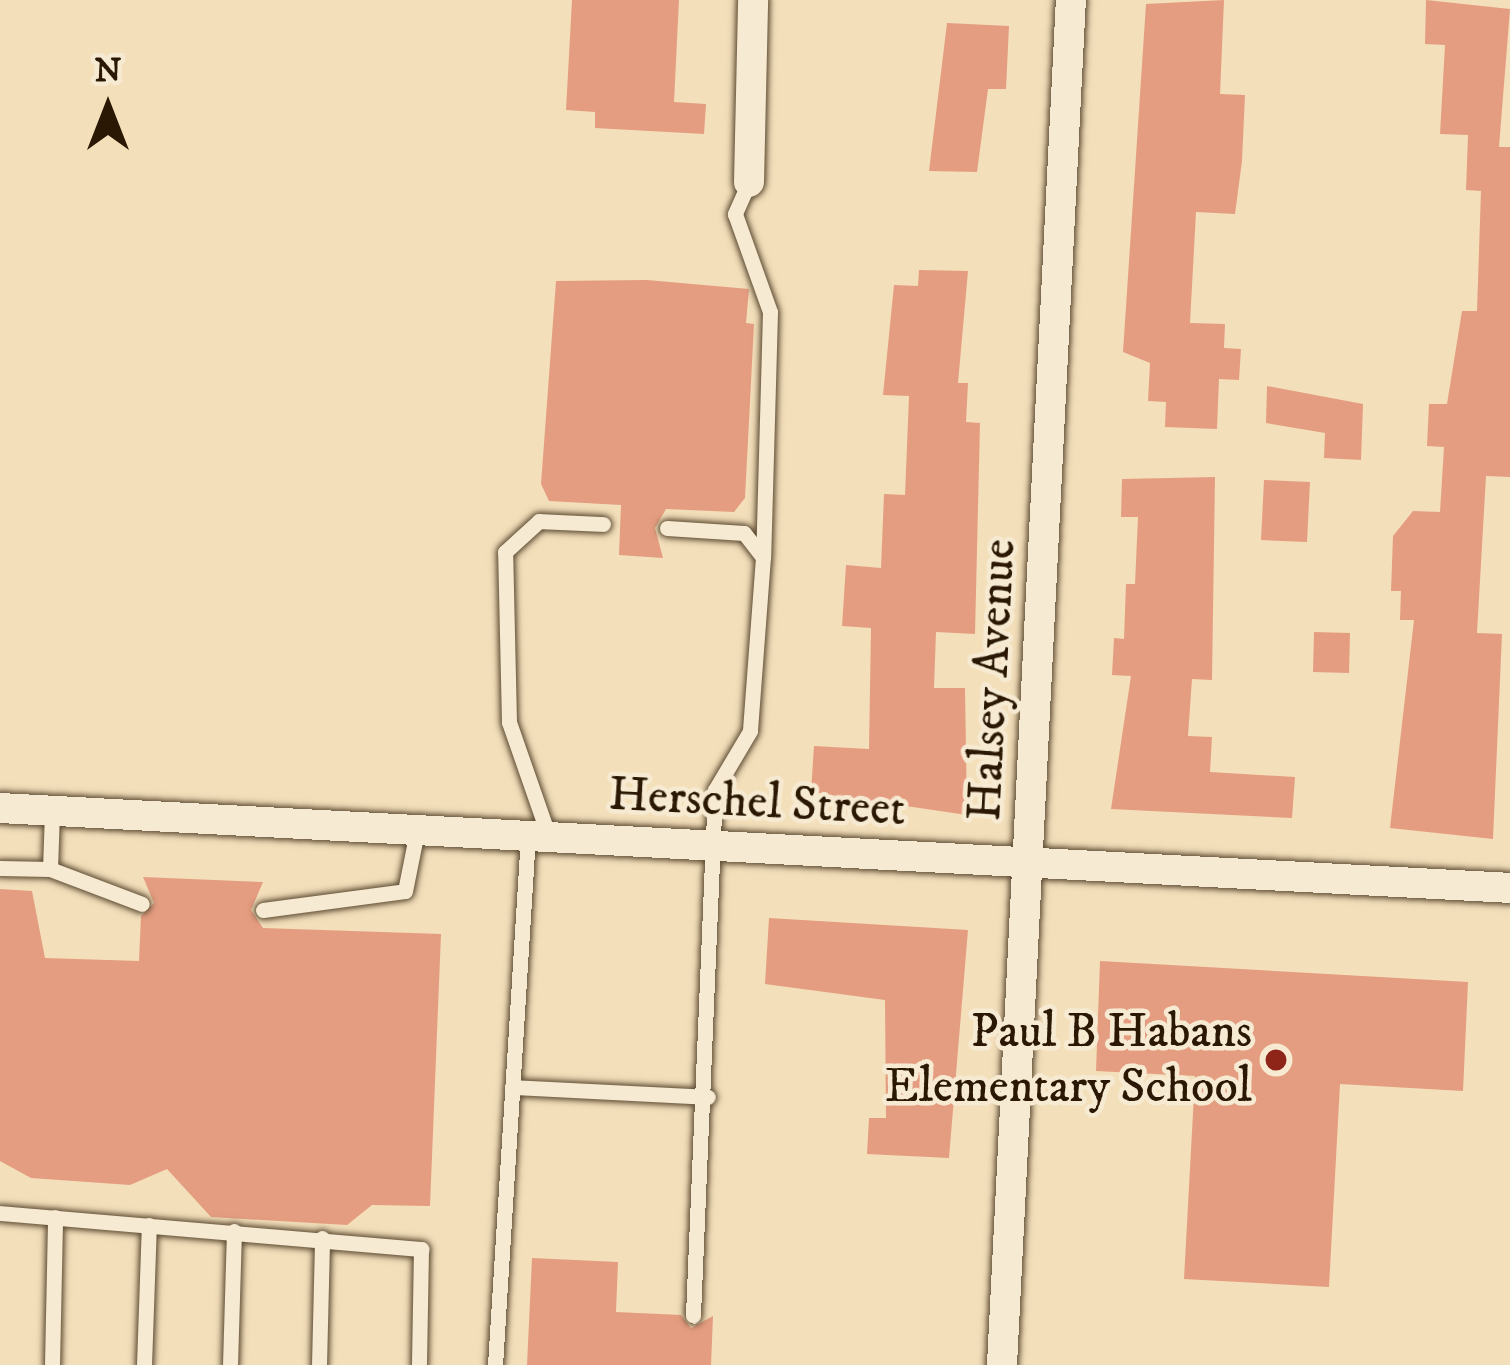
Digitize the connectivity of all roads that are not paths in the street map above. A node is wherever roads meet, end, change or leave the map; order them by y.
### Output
1 (753, 0) edge
2 (1071, 0) edge
3 (749, 182) joint
4 (603, 524) dead end
5 (667, 528) dead end
6 (764, 557) junction
7 (0, 808) edge
8 (52, 811) junction
9 (417, 831) junction
10 (539, 837) junction
11 (716, 845) junction
12 (1029, 862) junction
13 (0, 868) edge
14 (50, 869) junction
15 (1510, 888) edge
16 (142, 904) dead end
17 (263, 910) dead end
18 (512, 1087) junction
19 (708, 1097) junction
20 (0, 1213) edge
21 (55, 1217) junction
22 (149, 1225) junction
23 (234, 1231) junction
24 (322, 1238) junction
25 (693, 1316) dead end
26 (52, 1365) edge
27 (144, 1365) edge
28 (230, 1365) edge
29 (319, 1365) edge
30 (419, 1365) edge
31 (495, 1365) edge
32 (1002, 1365) edge

1 - 3 street
2 - 12 street, Halsey Avenue
3 - 6 lane
4 - 10 lane
5 - 6 lane
6 - 11 lane
7 - 8 street, Herschel Street
8 - 9 street, Herschel Street
8 - 14 lane
9 - 10 street, Herschel Street
9 - 17 lane
10 - 11 street, Herschel Street
10 - 18 lane
11 - 12 street, Herschel Street
11 - 19 lane
12 - 15 street, Herschel Street
12 - 32 street, Halsey Avenue
13 - 14 lane
14 - 16 lane
18 - 19 lane
18 - 31 lane
19 - 25 lane
20 - 21 lane
21 - 22 lane
21 - 26 lane
22 - 23 lane
22 - 27 lane
23 - 24 lane
23 - 28 lane
24 - 29 lane
24 - 30 lane

